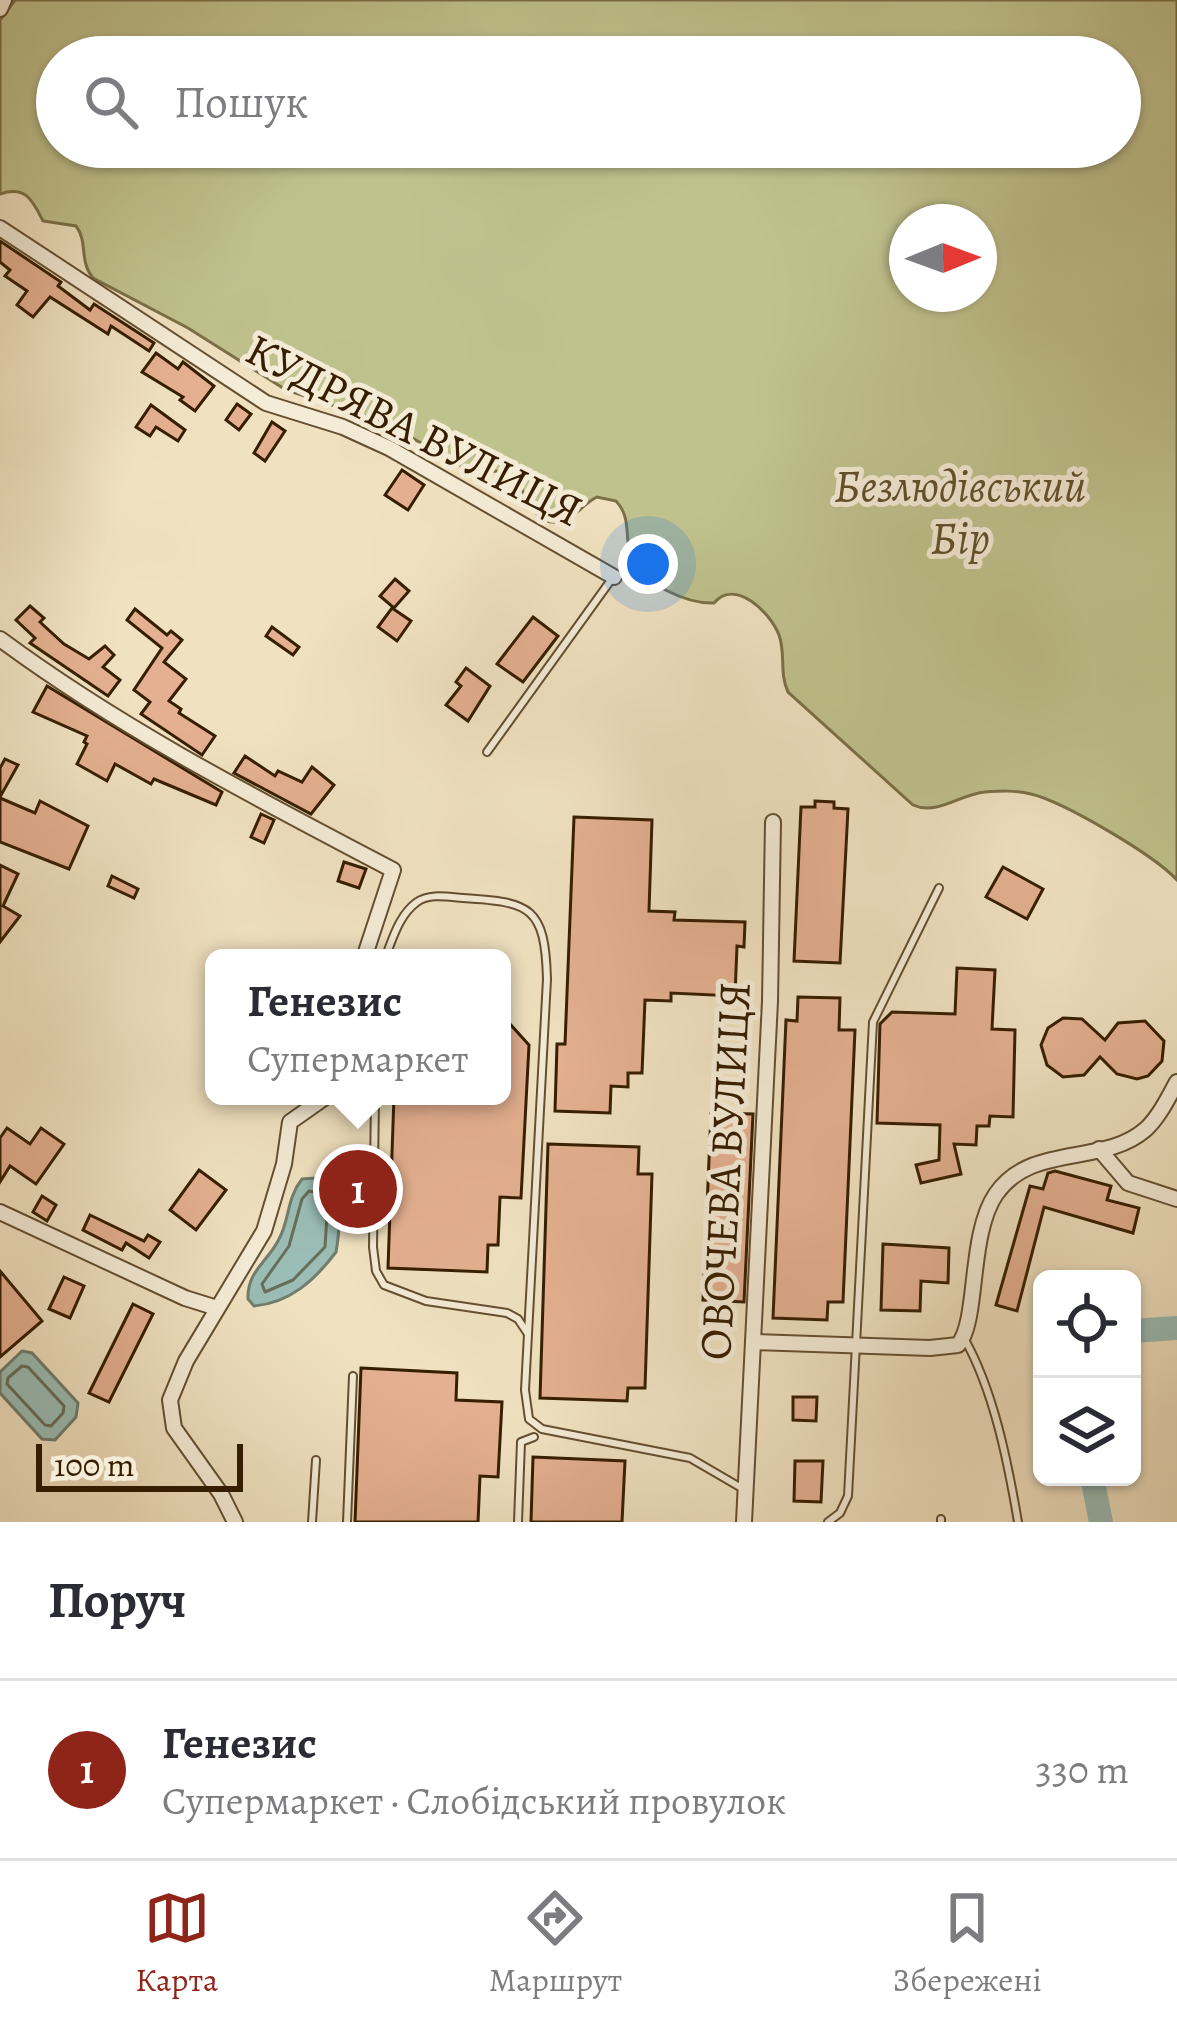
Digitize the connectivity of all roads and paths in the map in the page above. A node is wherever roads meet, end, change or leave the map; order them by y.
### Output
1 (4, 0) edge
2 (0, 9) edge
3 (0, 228) edge
4 (614, 577) joint
5 (0, 639) edge
6 (487, 752) dead end
7 (773, 822) dead end
8 (939, 888) dead end
9 (367, 949) edge
10 (389, 949) edge
11 (1177, 1082) edge
12 (314, 1105) edge
13 (375, 1105) edge
14 (1099, 1149) junction
15 (1177, 1199) edge
16 (0, 1212) edge
17 (217, 1308) junction
18 (530, 1337) junction
19 (964, 1339) junction
20 (753, 1342) junction
21 (854, 1343) junction
22 (353, 1376) dead end
23 (534, 1437) dead end
24 (316, 1460) dead end
25 (745, 1491) junction
26 (235, 1522) edge
27 (312, 1522) edge
28 (347, 1522) edge
29 (518, 1522) edge
30 (744, 1522) edge
31 (828, 1522) edge
32 (1018, 1522) edge

1 - 2 street
3 - 4 street, КУДРЯВА ВУЛИЦЯ
4 - 6 lane
5 - 9 street
7 - 20 street, ОВОЧЕВА ВУЛИЦЯ
8 - 21 lane
10 - 18 lane
11 - 14 street
12 - 17 street
13 - 18 lane
14 - 15 street
14 - 19 street
16 - 17 street
17 - 26 street
18 - 25 lane
19 - 21 street
19 - 32 lane
20 - 21 street
20 - 25 street, ОВОЧЕВА ВУЛИЦЯ
21 - 31 lane
22 - 28 lane
23 - 29 lane
24 - 27 lane
25 - 30 street, ОВОЧЕВА ВУЛИЦЯ

